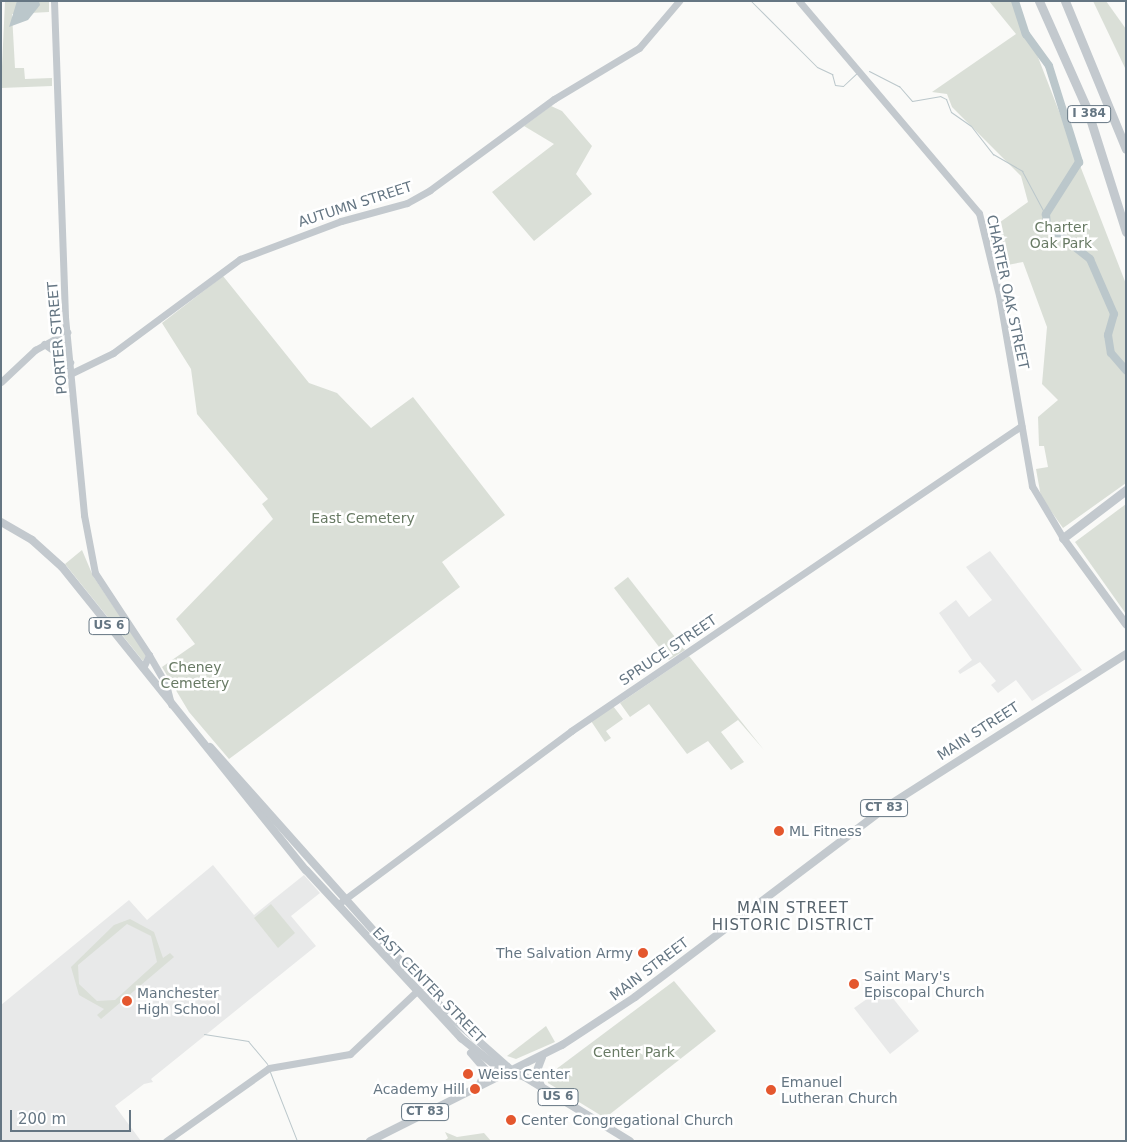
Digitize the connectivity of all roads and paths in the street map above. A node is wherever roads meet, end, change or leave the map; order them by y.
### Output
1 (54, 1) edge
2 (679, 1) edge
3 (798, 1) edge
4 (1039, 1) edge
5 (1065, 1) edge
6 (1126, 149) edge
7 (1126, 232) edge
8 (66, 332) junction
9 (44, 344) junction
10 (70, 362) junction
11 (72, 373) junction
12 (1, 382) edge
13 (1021, 426) junction
14 (1126, 490) edge
15 (1126, 498) edge
16 (1, 522) edge
17 (1063, 538) junction
18 (1126, 624) edge
19 (1126, 654) edge
20 (149, 655) junction
21 (143, 668) junction
22 (172, 704) junction
23 (205, 745) junction
24 (346, 899) junction
25 (337, 906) junction
26 (423, 986) junction
27 (416, 992) junction
28 (466, 1038) junction
29 (542, 1057) junction
30 (512, 1071) junction
31 (480, 1084) junction
32 (541, 1086) junction
33 (166, 1141) edge
34 (370, 1141) edge
35 (630, 1141) edge

1 - 8 street, PORTER STREET
2 - 11 street, AUTUMN STREET
3 - 13 street, CHARTER OAK STREET
4 - 7 highway, I 384
5 - 6 highway, I 384
8 - 9 street
8 - 10 street, PORTER STREET
9 - 10 street
9 - 12 street
10 - 11 street, PORTER STREET
11 - 20 street, PORTER STREET
13 - 17 street, CHARTER OAK STREET
13 - 24 street, SPRUCE STREET
14 - 17 highway
15 - 17 highway
16 - 21 main road, EAST CENTER STREET / US 6
17 - 18 main road, CHARTER OAK STREET
19 - 29 main road, MAIN STREET / CT 83
20 - 21 street
20 - 22 street, PORTER STREET
21 - 22 main road, EAST CENTER STREET / US 6
22 - 23 main road, EAST CENTER STREET / US 6
23 - 24 main road, EAST CENTER STREET / US 6
23 - 25 main road, EAST CENTER STREET / US 6
24 - 25 street, SPRUCE STREET
24 - 26 main road, EAST CENTER STREET / US 6
25 - 27 main road, EAST CENTER STREET / US 6
26 - 27 street
26 - 28 main road, EAST CENTER STREET / US 6
27 - 28 main road, EAST CENTER STREET / US 6
27 - 33 street
28 - 30 main road, EAST CENTER STREET / US 6
28 - 31 main road
29 - 30 main road, MAIN STREET / CT 83
29 - 32 main road
30 - 31 main road, MAIN STREET / CT 83
30 - 32 main road, US 6
31 - 34 main road, MAIN STREET / CT 83
32 - 35 main road, US 6

